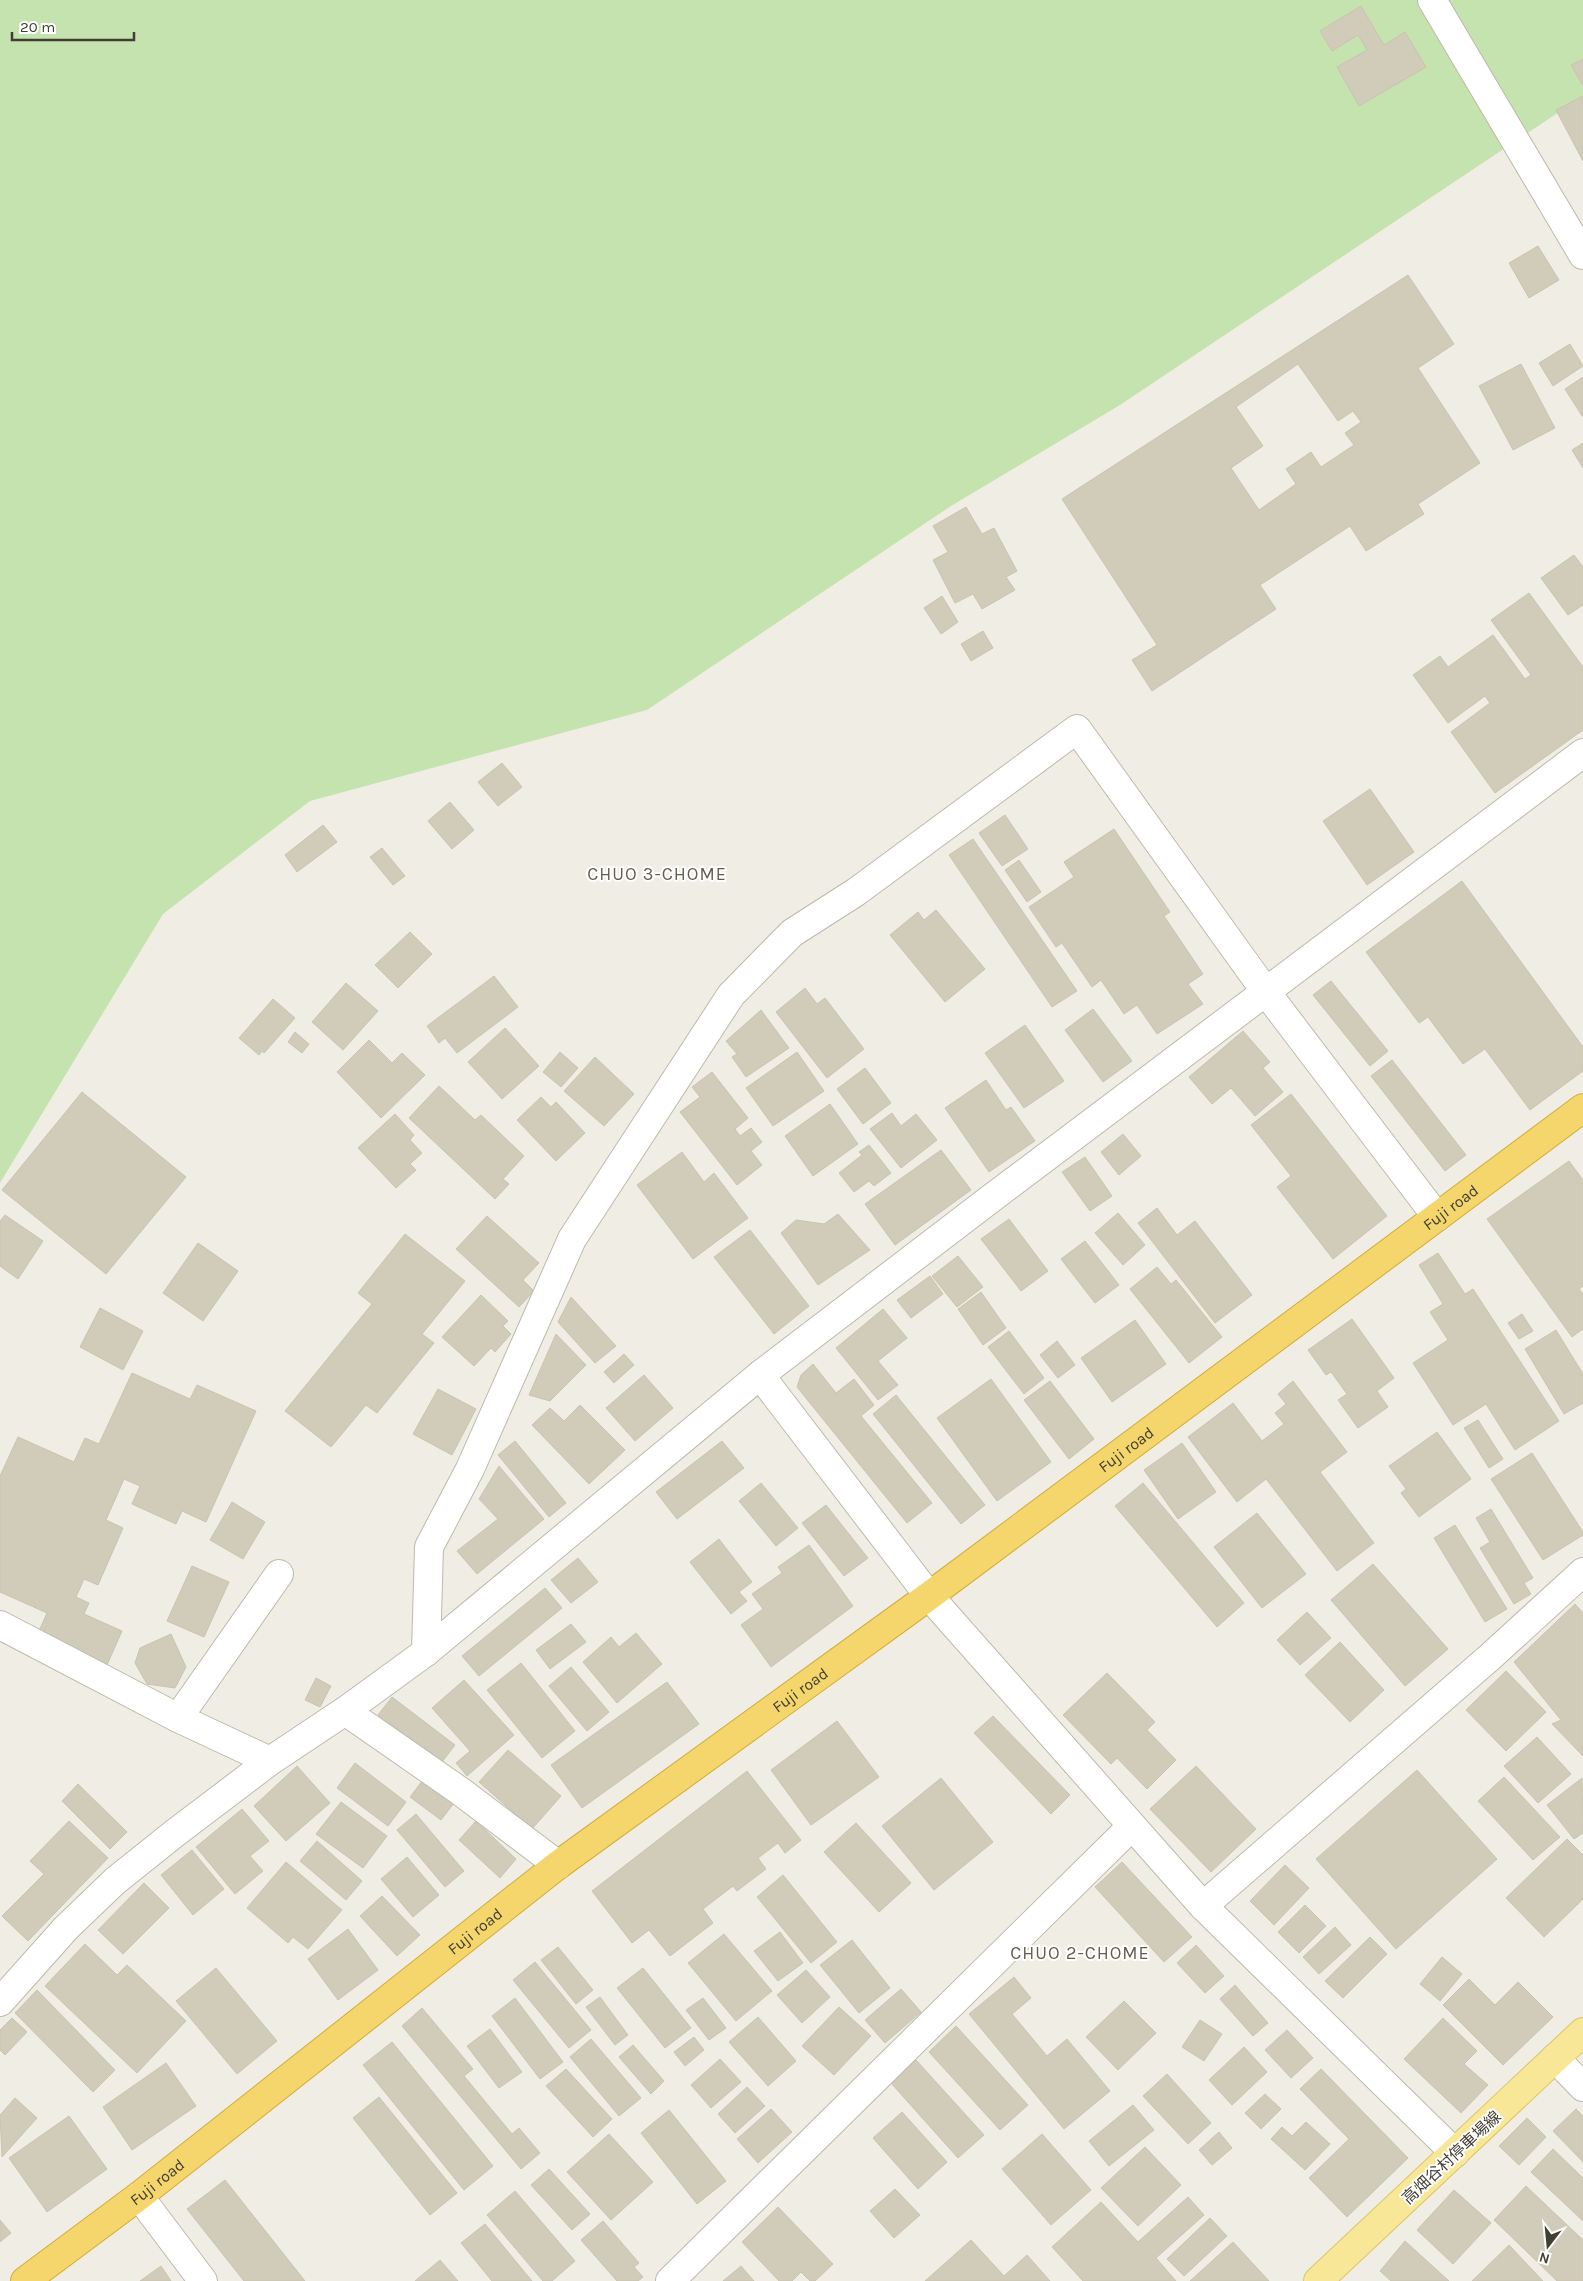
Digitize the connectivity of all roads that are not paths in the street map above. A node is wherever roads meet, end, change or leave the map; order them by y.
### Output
1 (1432, 0) edge
2 (1583, 255) edge
3 (1583, 753) edge
4 (1266, 992) junction
5 (1583, 1108) edge
6 (1436, 1217) junction
7 (760, 1375) junction
8 (1583, 1572) edge
9 (280, 1574) dead end
10 (929, 1596) junction
11 (0, 1625) edge
12 (426, 1652) junction
13 (345, 1711) junction
14 (178, 1718) junction
15 (270, 1761) junction
16 (1132, 1826) junction
17 (558, 1865) junction
18 (1202, 1906) junction
19 (0, 2002) edge
20 (1583, 2032) edge
21 (1555, 2058) junction
22 (1583, 2087) edge
23 (1455, 2153) junction
24 (139, 2196) junction
25 (1328, 2277) edge
26 (25, 2281) edge
27 (203, 2281) edge
28 (670, 2281) edge

1 - 2 street
3 - 4 street
4 - 6 street
4 - 7 street
4 - 12 street
5 - 6 highway, Fuji road
6 - 10 highway, Fuji road
7 - 10 street
7 - 12 street
8 - 18 street
9 - 14 street
10 - 16 street
10 - 17 highway, Fuji road
11 - 14 street
12 - 13 street
13 - 15 street
13 - 17 street
14 - 15 street
15 - 19 street
16 - 18 street
16 - 28 street
17 - 24 highway, Fuji road
18 - 23 street
20 - 21 main road, 高畑谷村停車場線
21 - 22 street
21 - 23 main road, 高畑谷村停車場線
23 - 25 main road, 高畑谷村停車場線
24 - 26 highway, Fuji road
24 - 27 street

